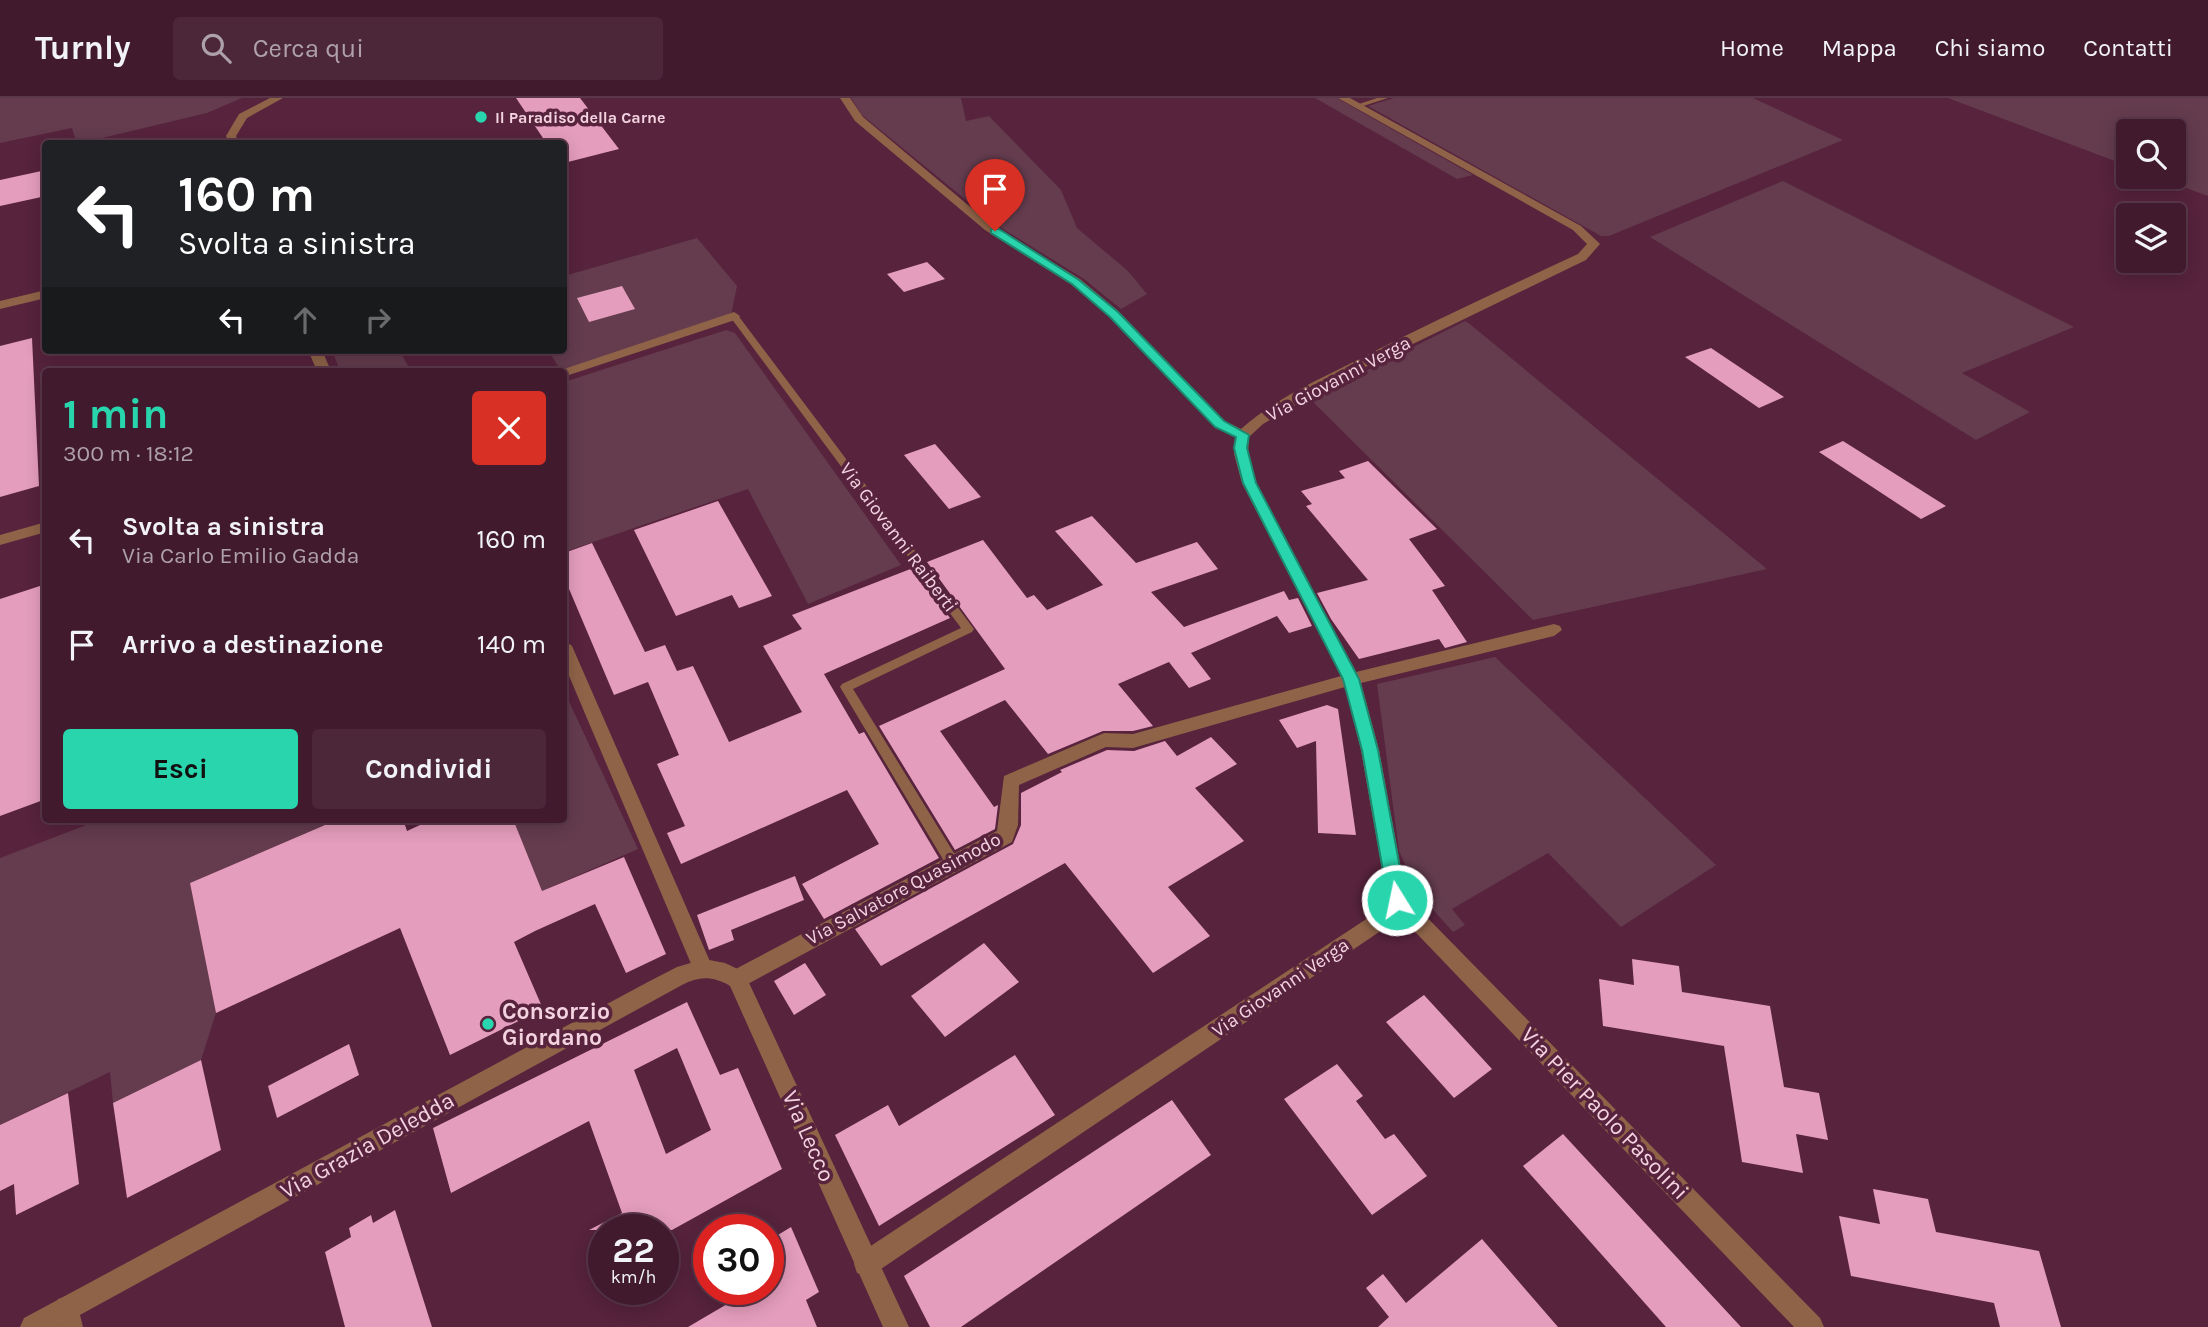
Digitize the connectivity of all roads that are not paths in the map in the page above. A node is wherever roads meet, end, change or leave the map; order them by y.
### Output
1 (278, 98) edge
2 (845, 98) edge
3 (1343, 98) edge
4 (1385, 98) edge
5 (1357, 106) junction
6 (232, 140) edge
7 (42, 295) edge
8 (0, 305) edge
9 (734, 316) joint
10 (567, 371) edge
11 (1243, 435) junction
12 (42, 528) edge
13 (0, 540) edge
14 (1554, 630) dead end
15 (567, 653) edge
16 (1351, 679) junction
17 (952, 862) junction
18 (1397, 900) junction
19 (702, 966) junction
20 (737, 979) junction
21 (866, 1264) junction
22 (69, 1318) edge
23 (33, 1327) edge
24 (896, 1327) edge
25 (1811, 1327) edge

1 - 6 street
2 - 11 street
3 - 5 street, Via Giovanni Verga
4 - 5 lane
5 - 11 street, Via Giovanni Verga
7 - 8 street
9 - 10 street, Via Giovanni Raiberti
9 - 17 lane, Via Giovanni Raiberti
11 - 16 street
12 - 13 street
14 - 16 street, Via Salvatore Quasimodo
15 - 19 street
16 - 17 street, Via Salvatore Quasimodo
16 - 18 street
17 - 20 street, Via Salvatore Quasimodo
18 - 21 street, Via Giovanni Verga
18 - 25 street, Via Pier Paolo Pasolini
19 - 20 street
19 - 22 street, Via Grazia Deledda
20 - 21 street, Via Lecco
21 - 24 street, Via Lecco
22 - 23 street, Via Grazia Deledda

